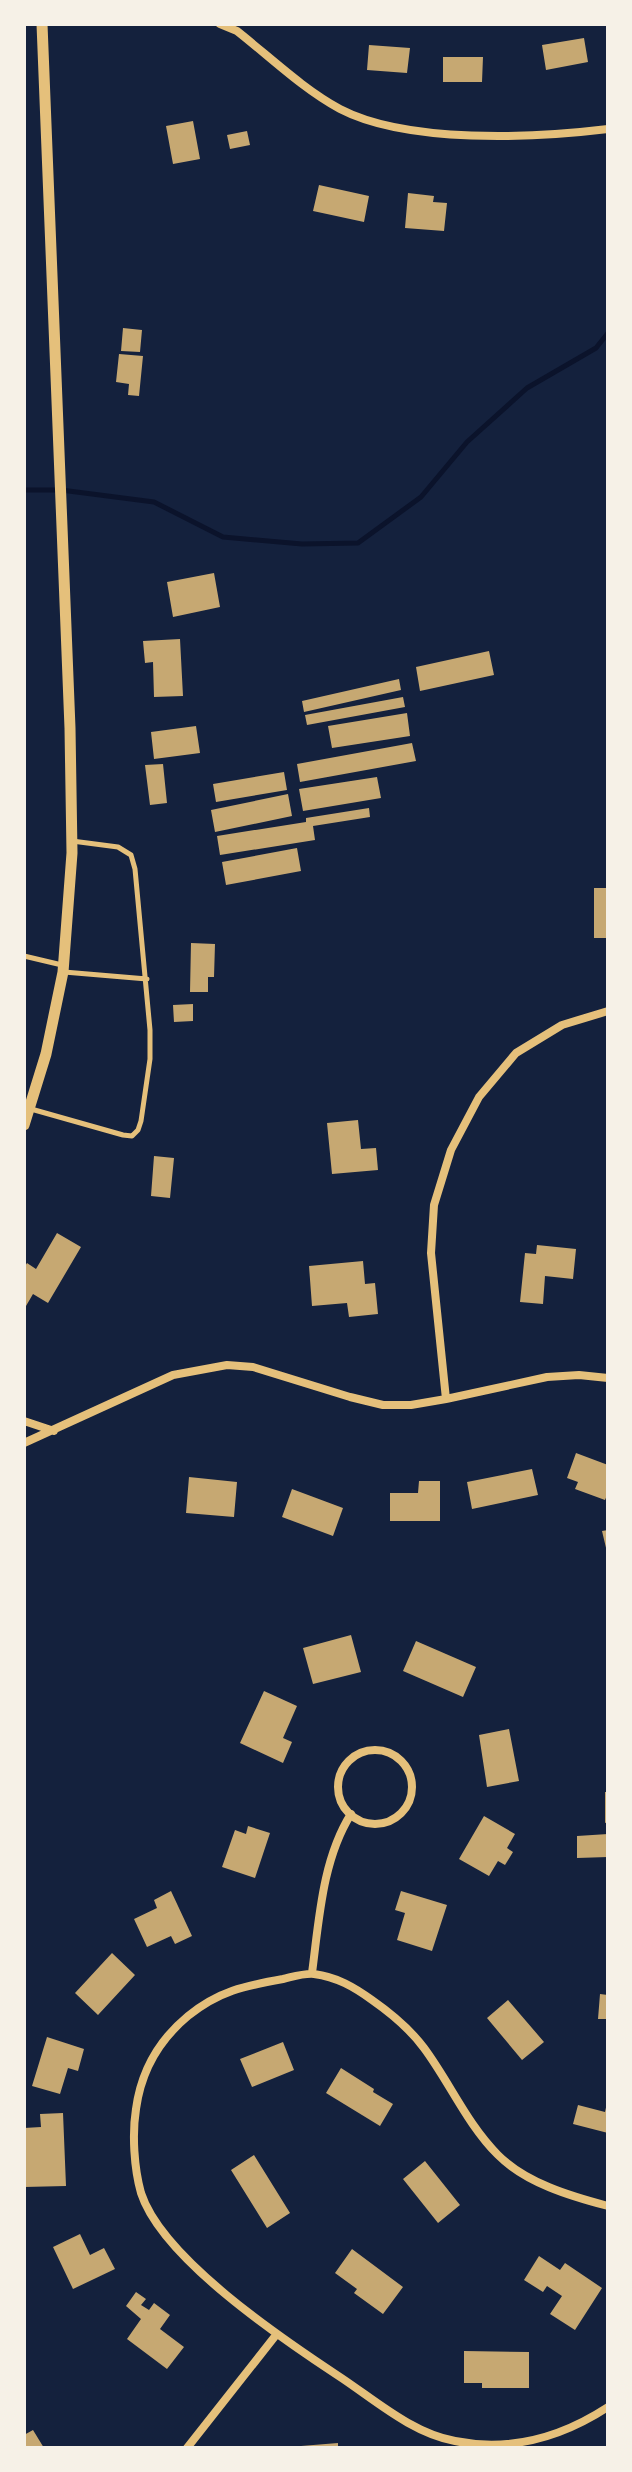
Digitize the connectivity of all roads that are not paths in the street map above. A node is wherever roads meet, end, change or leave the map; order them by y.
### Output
1 (42, 24) edge
2 (220, 24) edge
3 (608, 129) edge
4 (72, 841) junction
5 (24, 956) edge
6 (64, 969) junction
7 (147, 979) junction
8 (608, 1011) edge
9 (30, 1108) junction
10 (24, 1125) edge
11 (608, 1378) edge
12 (446, 1399) junction
13 (24, 1421) edge
14 (55, 1431) junction
15 (24, 1443) edge
16 (351, 1814) junction
17 (312, 1973) junction
18 (608, 2206) edge
19 (276, 2335) junction
20 (608, 2407) edge
21 (187, 2448) edge

1 - 4 street
2 - 3 street
4 - 6 street
4 - 7 lane
5 - 6 lane
6 - 7 lane
6 - 9 street
7 - 9 lane
8 - 12 street
9 - 10 street
11 - 12 street
12 - 14 street
13 - 14 street
14 - 15 street
16 - 16 street
16 - 17 street
17 - 18 street
17 - 19 street
19 - 20 street
19 - 21 street

